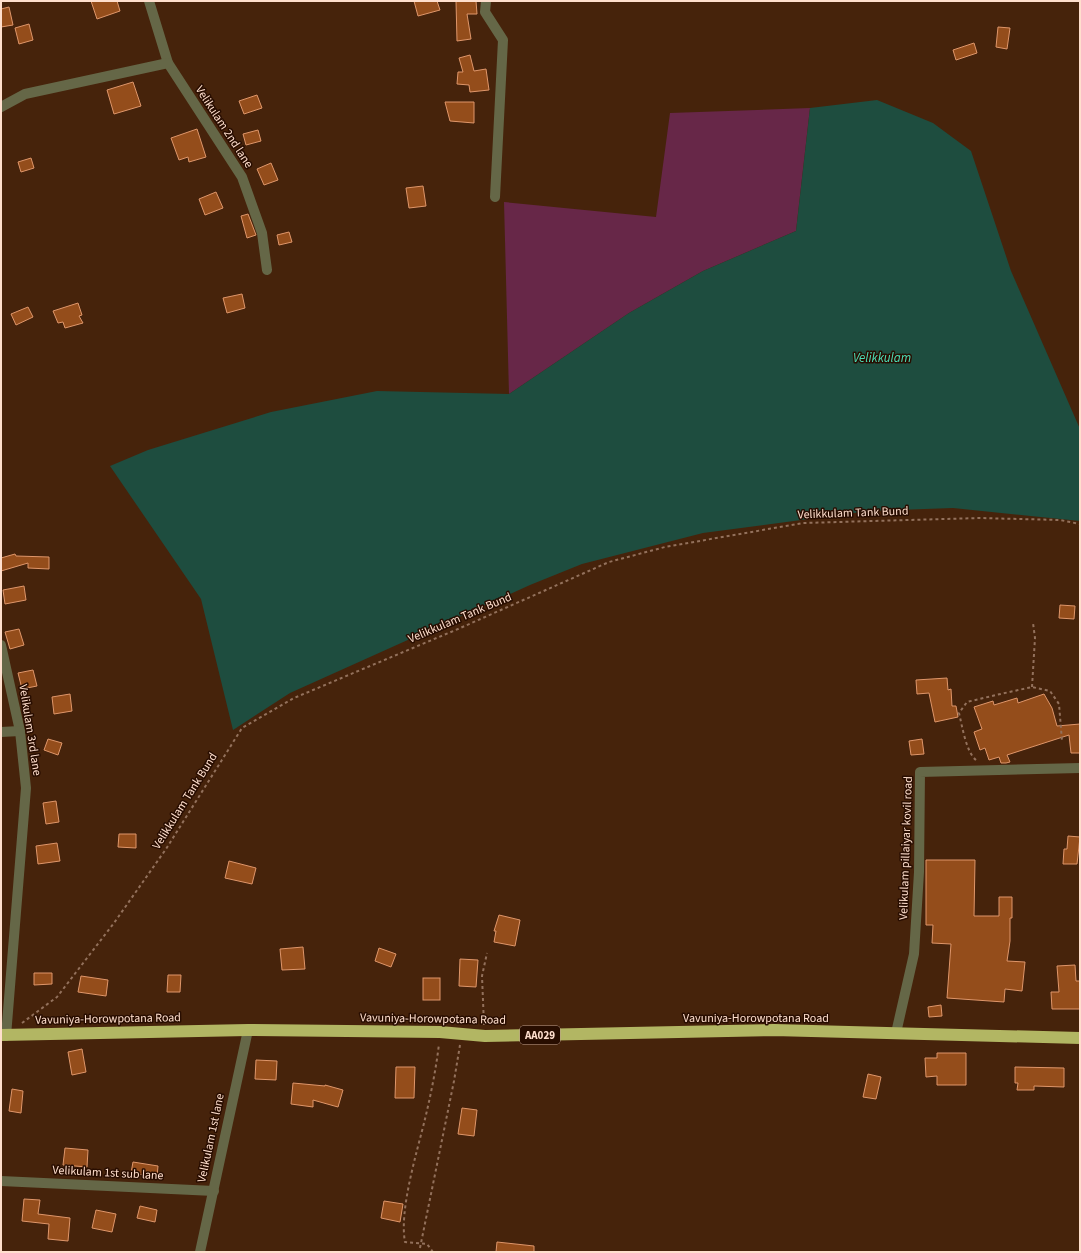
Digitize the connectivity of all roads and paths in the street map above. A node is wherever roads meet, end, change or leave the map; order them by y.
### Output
1 (149, 1) edge
2 (486, 1) edge
3 (168, 63) junction
4 (1, 107) edge
5 (495, 198) dead end
6 (267, 270) dead end
7 (1080, 524) edge
8 (1033, 623) dead end
9 (1, 645) edge
10 (1032, 687) dead end
11 (20, 731) junction
12 (1, 732) edge
13 (1062, 741) dead end
14 (979, 761) dead end
15 (1080, 768) edge
16 (487, 953) dead end
17 (248, 1030) junction
18 (440, 1032) junction
19 (896, 1033) junction
20 (461, 1034) junction
21 (3, 1035) edge
22 (485, 1036) junction
23 (1080, 1038) edge
24 (1, 1181) edge
25 (214, 1191) junction
26 (420, 1248) dead end
27 (200, 1252) edge
28 (433, 1252) edge

1 - 3 street, Velikulam 2nd lane
2 - 5 street
3 - 4 street
3 - 6 street, Velikulam 2nd lane
7 - 21 path, Velikkulam Tank Bund
8 - 10 path
9 - 11 street, Velikulam 3rd lane
11 - 12 street
11 - 21 street, Velikulam 3rd lane
13 - 14 path
15 - 19 street, Velikulam pillaiyar kovil road
16 - 22 path
17 - 18 highway, Vavuniya-Horowpotana Road / AA029
17 - 21 highway, Vavuniya-Horowpotana Road / AA029
17 - 25 street, Velikulam 1st lane
18 - 20 highway, Vavuniya-Horowpotana Road / AA029
18 - 28 path
19 - 22 highway, Vavuniya-Horowpotana Road / AA029
19 - 23 highway, Vavuniya-Horowpotana Road / AA029
20 - 22 highway, Vavuniya-Horowpotana Road / AA029
20 - 26 path
24 - 25 street, Velikulam 1st sub lane
25 - 27 street, Velikulam 1st lane

